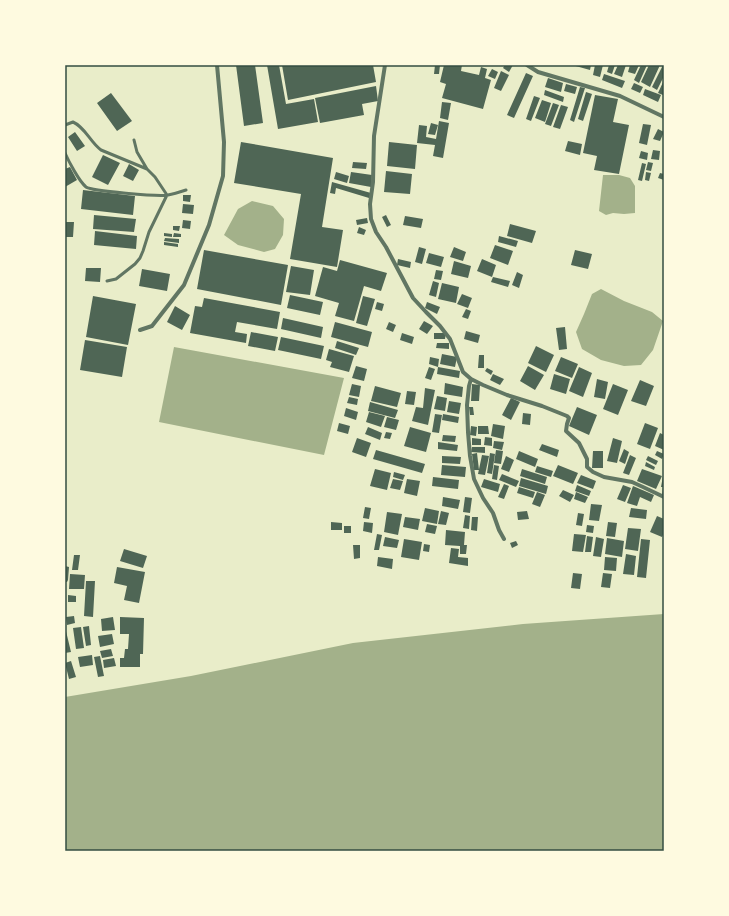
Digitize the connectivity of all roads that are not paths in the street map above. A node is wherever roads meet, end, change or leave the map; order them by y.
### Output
1 (217, 65) edge
2 (385, 65) edge
3 (527, 65) edge
4 (664, 117) edge
5 (65, 125) edge
6 (134, 140) dead end
7 (65, 153) edge
8 (147, 169) junction
9 (186, 190) dead end
10 (167, 195) junction
11 (107, 281) dead end
12 (140, 330) dead end
13 (472, 379) junction
14 (664, 497) edge
15 (504, 539) dead end

1 - 12 street
2 - 13 street
3 - 4 street
5 - 8 lane
6 - 8 lane
7 - 10 lane
8 - 10 lane
9 - 10 lane
10 - 11 lane
13 - 14 street
13 - 15 street

